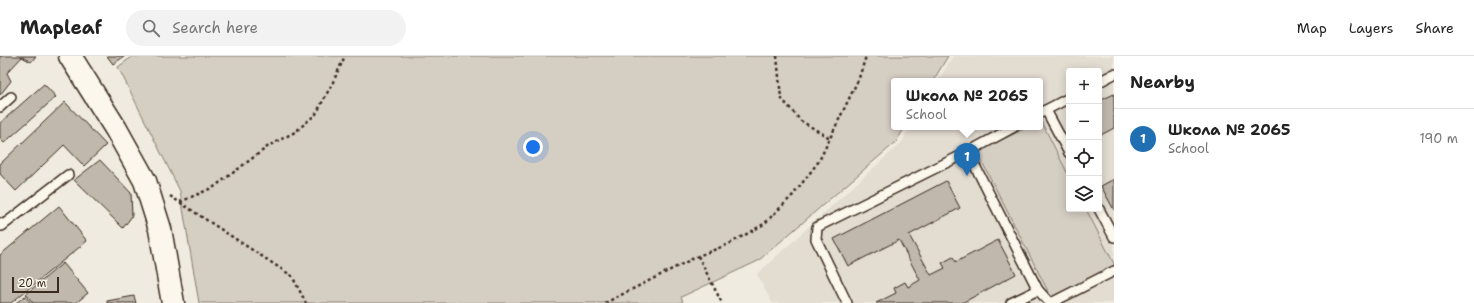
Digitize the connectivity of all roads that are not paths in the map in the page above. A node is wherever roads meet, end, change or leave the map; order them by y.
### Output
1 (70, 56) edge
2 (1114, 74) edge
3 (1102, 80) edge
4 (11, 97) dead end
5 (1066, 100) edge
6 (0, 107) edge
7 (1043, 111) edge
8 (1008, 130) edge
9 (1066, 148) edge
10 (968, 152) junction
11 (68, 175) dead end
12 (1101, 212) edge
13 (1, 226) edge
14 (1114, 237) edge
15 (1114, 271) edge
16 (1038, 290) junction
17 (173, 303) edge
18 (847, 303) edge
19 (1011, 303) edge
20 (1051, 303) edge

1 - 17 street
2 - 3 lane
4 - 6 lane
5 - 7 lane
7 - 9 lane
8 - 10 lane
10 - 16 lane
10 - 18 lane
11 - 13 lane
12 - 14 lane
15 - 20 lane
16 - 19 lane
16 - 20 lane

